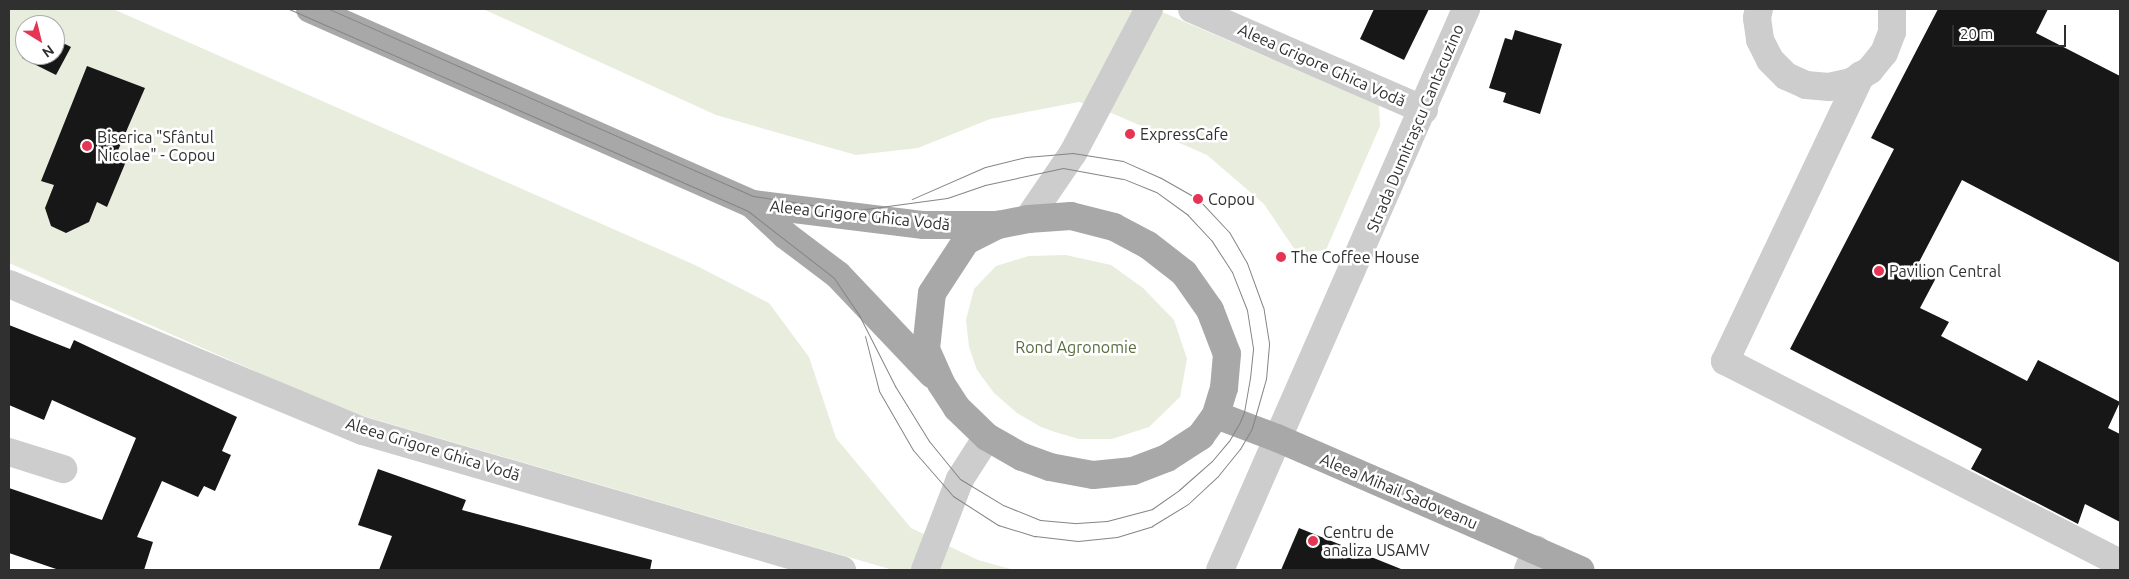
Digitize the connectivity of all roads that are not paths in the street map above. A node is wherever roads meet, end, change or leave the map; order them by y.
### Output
1 (310, 9) edge
2 (1149, 9) edge
3 (1192, 9) edge
4 (1466, 9) edge
5 (1759, 9) edge
6 (1892, 9) edge
7 (1862, 75) junction
8 (1424, 110) junction
9 (752, 204) junction
10 (1028, 219) junction
11 (998, 225) junction
12 (9, 284) edge
13 (941, 383) junction
14 (1216, 415) junction
15 (987, 437) junction
16 (1277, 438) junction
17 (9, 452) edge
18 (63, 469) dead end
19 (1532, 560) edge
20 (2120, 563) edge
21 (842, 570) edge
22 (925, 570) edge
23 (1220, 570) edge
24 (1581, 570) edge

1 - 9 main road, Aleea Grigore Ghica Vodă
2 - 10 street
3 - 8 street, Aleea Grigore Ghica Vodă
4 - 8 street, Strada Dumitrașcu Cantacuzino
5 - 7 street
6 - 7 street
7 - 20 street
8 - 16 street, Strada Dumitrașcu Cantacuzino
9 - 11 main road, Aleea Grigore Ghica Vodă
9 - 13 main road, Aleea Grigore Ghica Vodă
10 - 11 main road
10 - 14 main road
11 - 13 main road
12 - 21 street, Aleea Grigore Ghica Vodă
13 - 15 main road
14 - 15 main road
14 - 16 main road, Aleea Mihail Sadoveanu
15 - 22 street
16 - 19 main road, Aleea Mihail Sadoveanu
16 - 23 street, Strada Dumitrașcu Cantacuzino
17 - 18 street
19 - 24 main road, Aleea Mihail Sadoveanu

